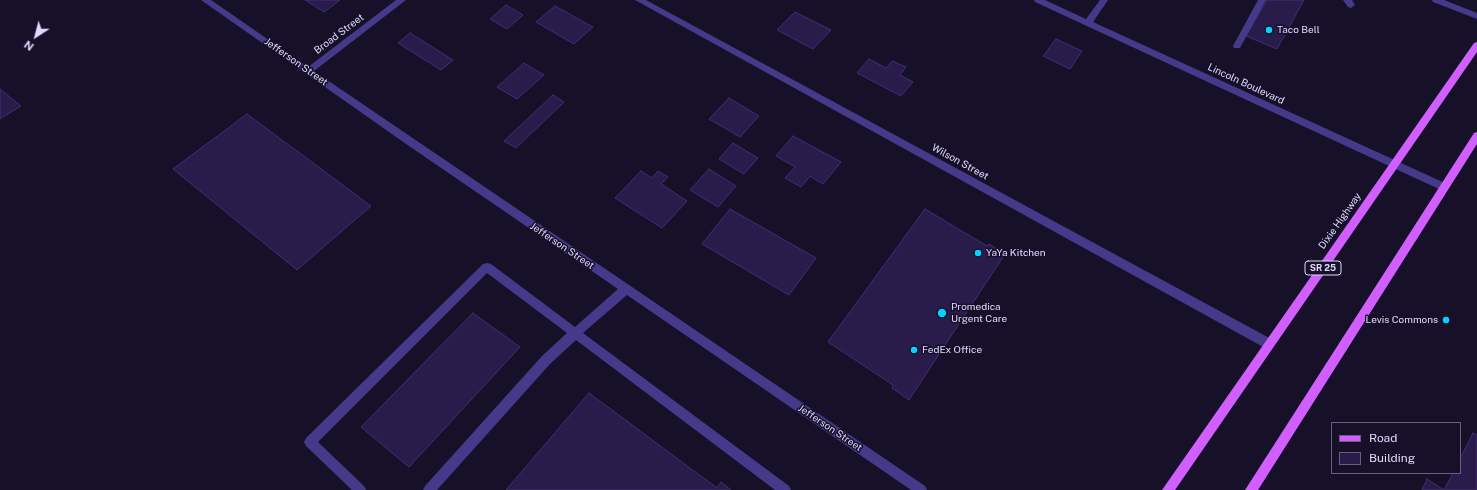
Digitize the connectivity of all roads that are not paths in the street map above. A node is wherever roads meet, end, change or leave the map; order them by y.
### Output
1 (205, 0) edge
2 (402, 0) edge
3 (639, 0) edge
4 (1038, 0) edge
5 (1104, 0) edge
6 (1262, 0) edge
7 (1436, 0) edge
8 (1477, 16) edge
9 (1088, 23) junction
10 (1477, 45) edge
11 (1237, 46) dead end
12 (308, 70) junction
13 (1477, 136) edge
14 (1394, 164) junction
15 (1444, 188) junction
16 (626, 289) junction
17 (575, 333) junction
18 (1269, 344) junction
19 (360, 490) edge
20 (429, 490) edge
21 (785, 490) edge
22 (921, 490) edge
23 (1168, 490) edge
24 (1251, 490) edge

1 - 12 street, Jefferson Street
2 - 12 street, Broad Street
3 - 18 street, Wilson Street
4 - 9 street, Lincoln Boulevard
5 - 9 street
6 - 11 street
7 - 8 street
9 - 14 street, Lincoln Boulevard
10 - 14 main road, Dixie Highway / SR 25
12 - 16 street, Jefferson Street
13 - 15 main road
14 - 15 street, Lincoln Boulevard
14 - 18 main road, Dixie Highway / SR 25
15 - 24 main road
16 - 17 street
16 - 22 street, Jefferson Street
17 - 19 street
17 - 20 street
17 - 21 street
18 - 23 main road, Dixie Highway / SR 25

